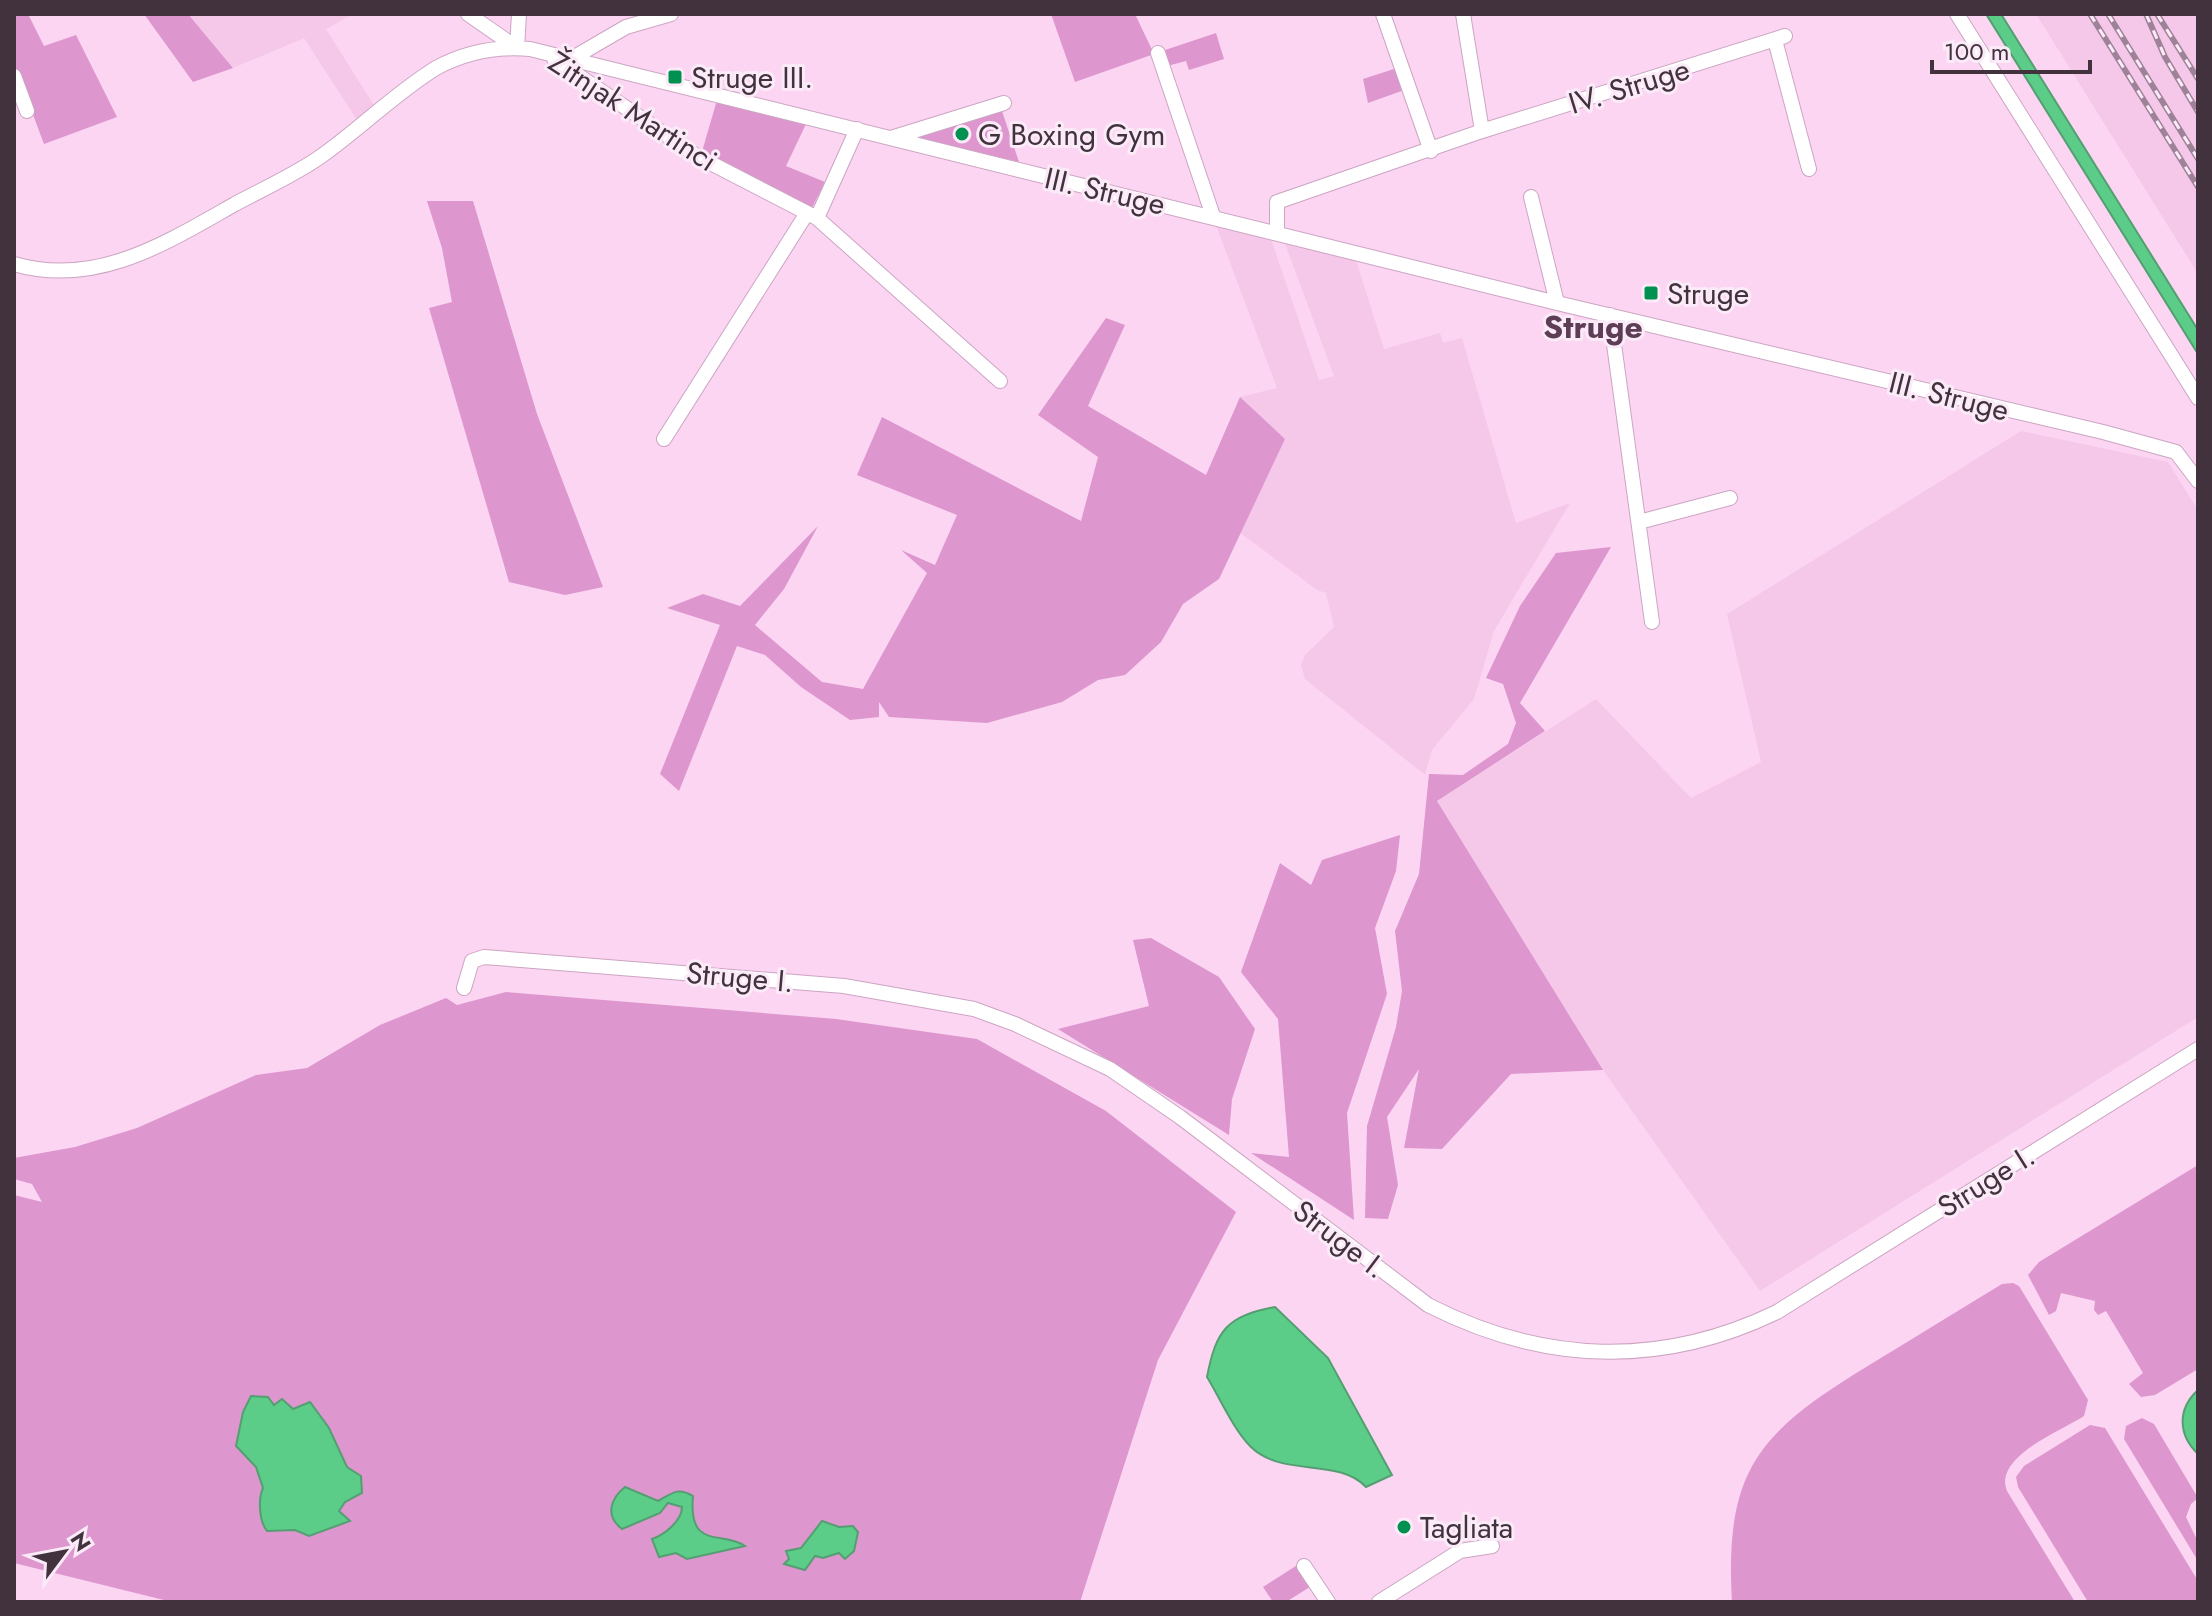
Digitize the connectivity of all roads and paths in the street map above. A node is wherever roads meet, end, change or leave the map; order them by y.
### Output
1 (468, 14) edge
2 (519, 14) edge
3 (671, 14) edge
4 (1383, 14) edge
5 (1463, 14) edge
6 (1957, 14) edge
7 (517, 48) junction
8 (543, 52) junction
9 (1158, 53) dead end
10 (571, 59) junction
11 (14, 76) edge
12 (1004, 103) dead end
13 (27, 111) dead end
14 (857, 129) junction
15 (1482, 131) junction
16 (891, 138) junction
17 (1431, 151) junction
18 (1809, 169) dead end
19 (1531, 197) dead end
20 (812, 215) junction
21 (1213, 216) junction
22 (1277, 232) junction
23 (14, 264) edge
24 (1557, 303) junction
25 (1610, 315) junction
26 (1000, 381) dead end
27 (2198, 398) edge
28 (664, 439) dead end
29 (2198, 481) edge
30 (1730, 498) dead end
31 (1639, 522) junction
32 (1652, 622) dead end
33 (464, 988) dead end
34 (2198, 1049) edge
35 (1492, 1546) dead end
36 (1304, 1566) dead end
37 (1328, 1602) edge
38 (1379, 1602) edge

1 - 7 street
2 - 7 street
3 - 10 street
4 - 17 street
5 - 15 street
6 - 27 street
7 - 8 street, Žitnjak Martinci
7 - 23 street, Žitnjak Martinci
8 - 10 street, III. Struge
8 - 20 street, Žitnjak Martinci
9 - 21 street, III. Struge
10 - 14 street, III. Struge
11 - 13 street
12 - 16 street
14 - 16 street, III. Struge
14 - 20 street
15 - 17 street, IV. Struge
15 - 18 street, IV. Struge
16 - 21 street, III. Struge
17 - 22 street, IV. Struge
19 - 24 street
20 - 26 street, Žitnjak Martinci
20 - 28 street
21 - 22 street, III. Struge
22 - 24 street, III. Struge
24 - 25 street, III. Struge
25 - 29 street, III. Struge
25 - 31 street
30 - 31 street
31 - 32 street
33 - 34 street, Struge I.
35 - 38 street
36 - 37 street

